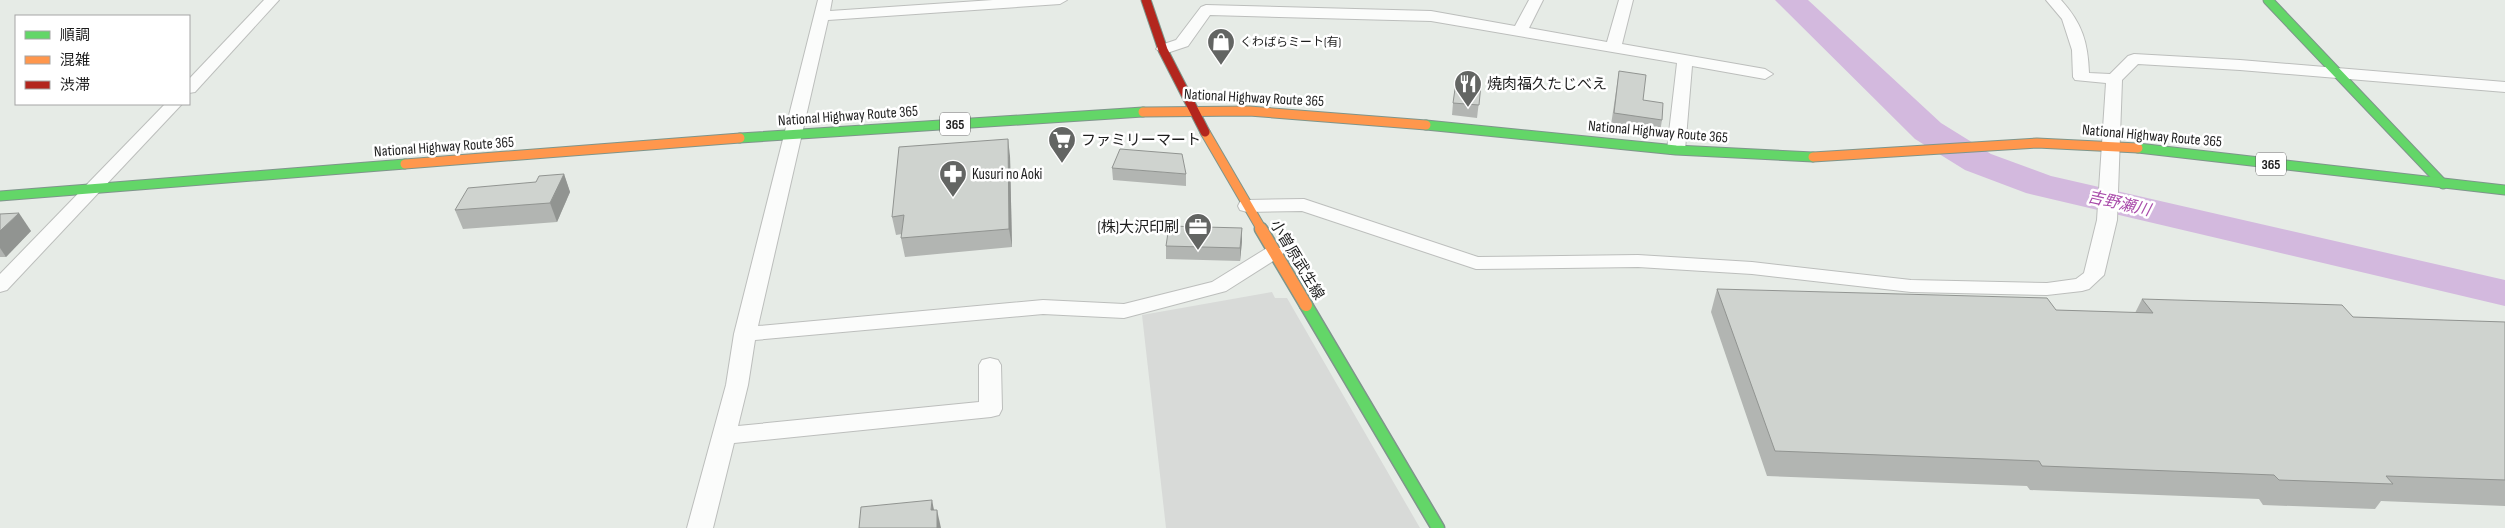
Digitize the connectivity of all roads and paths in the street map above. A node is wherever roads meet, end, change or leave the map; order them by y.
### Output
1 (272, 0) edge
2 (825, 0) edge
3 (1060, 0) edge
4 (1146, 0) edge
5 (1441, 0) edge
6 (1536, 0) edge
7 (1626, 0) edge
8 (2053, 0) edge
9 (2268, 0) edge
10 (973, 3) edge
11 (1208, 5) edge
12 (1300, 6) edge
13 (821, 16) junction
14 (1431, 16) junction
15 (1520, 31) junction
16 (1613, 47) junction
17 (1164, 49) junction
18 (1685, 60) junction
19 (1765, 74) dead end
20 (2339, 74) junction
21 (2114, 79) junction
22 (190, 87) edge
23 (2505, 88) edge
24 (173, 105) edge
25 (1192, 109) junction
26 (794, 134) junction
27 (2112, 145) junction
28 (1676, 150) junction
29 (2443, 184) junction
30 (95, 189) junction
31 (2505, 190) edge
32 (0, 196) edge
33 (1247, 206) junction
34 (1274, 252) junction
35 (0, 286) edge
36 (745, 334) junction
37 (990, 365) dead end
38 (724, 436) junction
39 (700, 528) edge
40 (1438, 528) edge

1 - 22 street
2 - 13 street
3 - 10 street
4 - 17 main road, 小曽原武生線
5 - 14 street
6 - 15 street
7 - 16 street
8 - 21 street
9 - 20 main road
10 - 13 street
11 - 12 street
11 - 17 street
12 - 14 street
13 - 26 street
14 - 15 street
15 - 16 street
16 - 18 street
17 - 25 main road, 小曽原武生線
18 - 19 street
18 - 28 street
20 - 21 street
20 - 23 street
20 - 29 main road
21 - 27 street
24 - 30 street
25 - 26 main road, National Highway Route 365 / 365
25 - 28 main road, National Highway Route 365 / 365
25 - 33 main road, 小曽原武生線
26 - 30 main road, National Highway Route 365 / 365
26 - 36 street
27 - 28 main road, National Highway Route 365 / 365
27 - 29 main road, National Highway Route 365 / 365
27 - 33 street
29 - 31 main road, National Highway Route 365 / 365
30 - 32 main road, National Highway Route 365 / 365
30 - 35 street
33 - 34 main road, 小曽原武生線
34 - 36 street
34 - 40 main road, 小曽原武生線
36 - 38 street
37 - 38 street
38 - 39 street

